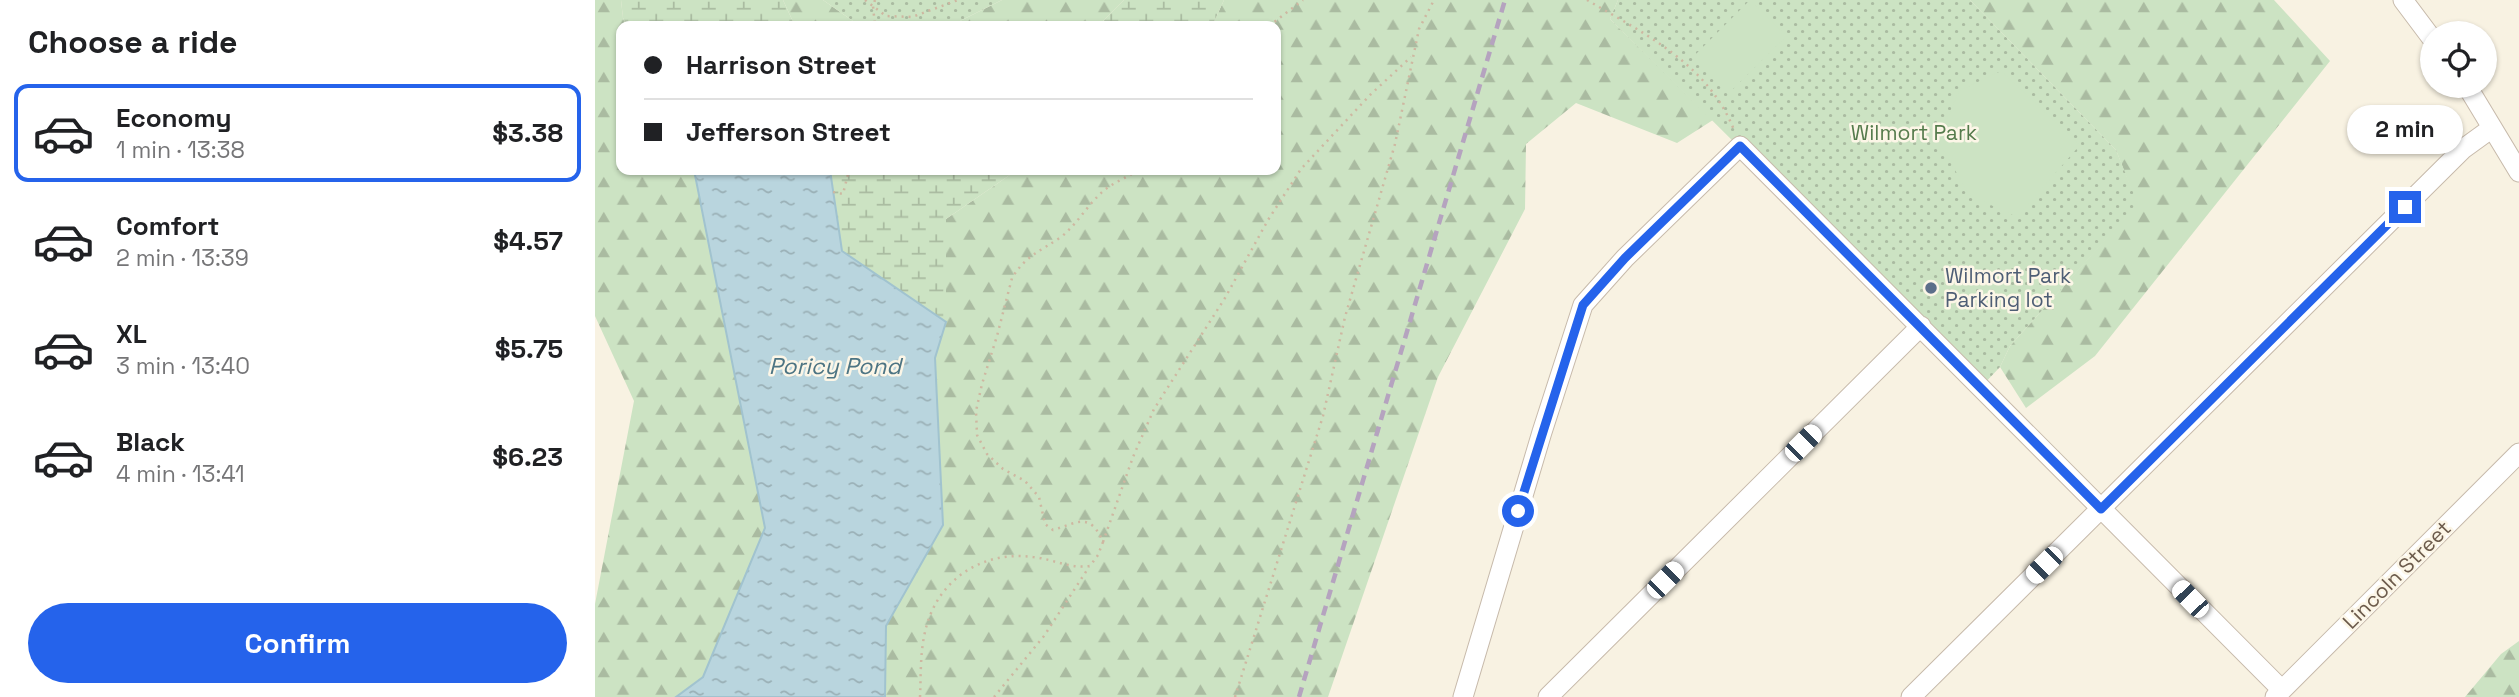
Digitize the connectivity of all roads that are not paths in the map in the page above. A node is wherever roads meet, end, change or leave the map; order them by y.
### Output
1 (2403, 0) edge
2 (2420, 23) edge
3 (2474, 98) edge
4 (2492, 128) junction
5 (2519, 172) edge
6 (1920, 326) junction
7 (2519, 453) edge
8 (2101, 509) junction
9 (2279, 694) edge
10 (1463, 697) edge
11 (1548, 697) edge
12 (1911, 697) edge

1 - 2 street
3 - 4 street
4 - 5 street
4 - 8 street
6 - 8 street
6 - 10 street
6 - 11 street
7 - 9 street, Lincoln Street
8 - 9 street
8 - 12 street

